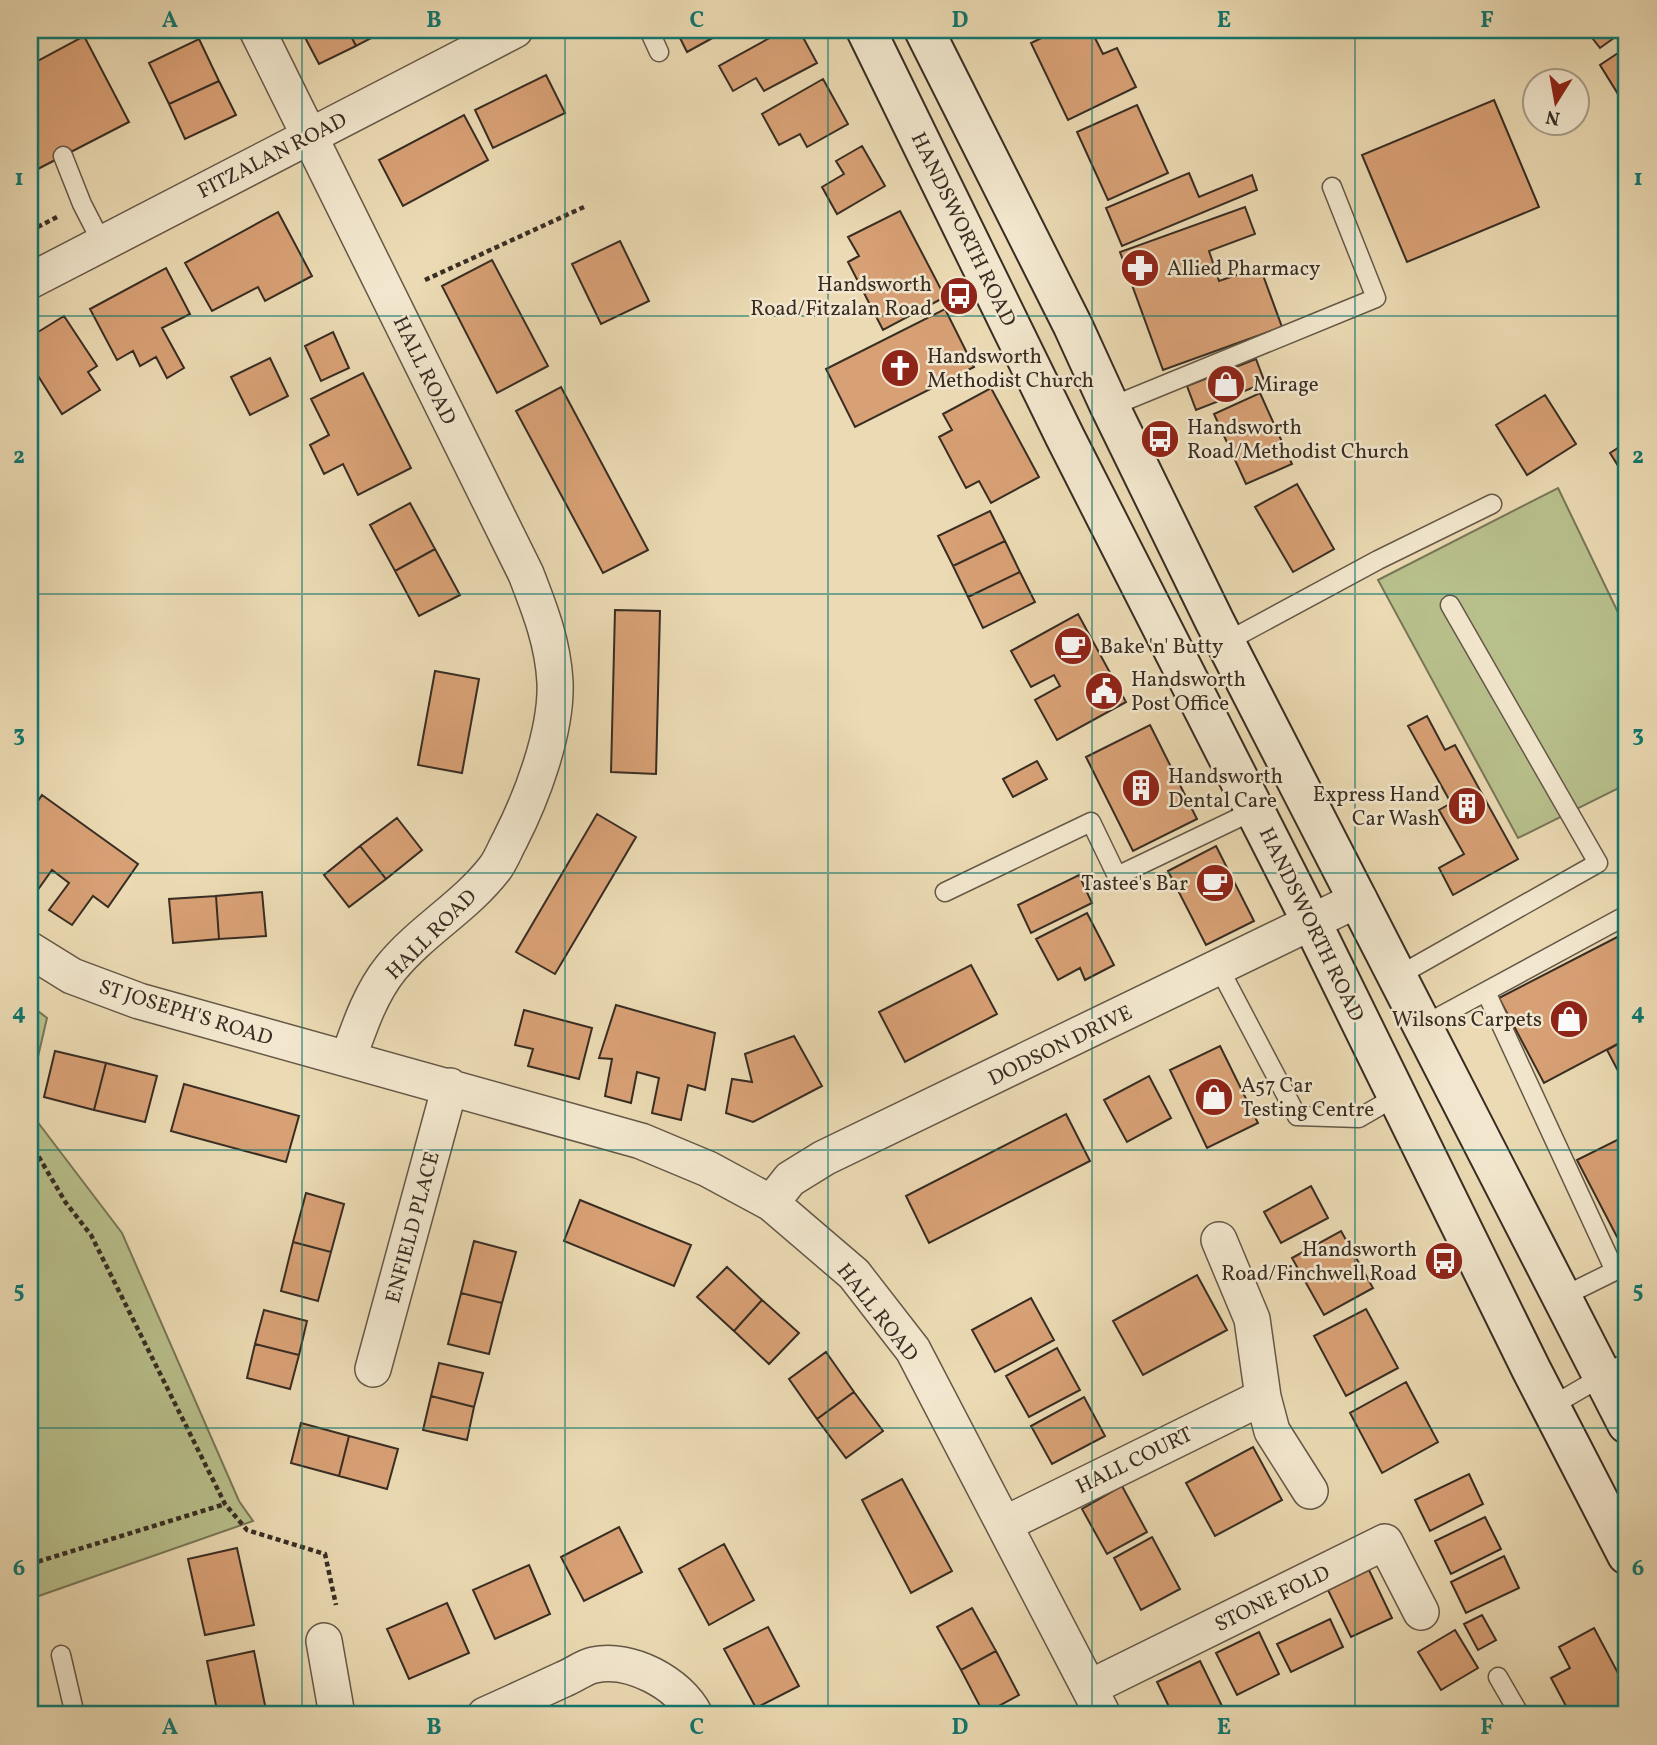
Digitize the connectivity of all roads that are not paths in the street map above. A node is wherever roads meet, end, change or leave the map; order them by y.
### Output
1 (257, 30) edge
2 (515, 30) edge
3 (649, 30) edge
4 (866, 30) edge
5 (924, 30) edge
6 (659, 52) dead end
7 (309, 135) junction
8 (63, 156) dead end
9 (1332, 187) dead end
10 (102, 243) junction
11 (30, 281) edge
12 (1110, 407) junction
13 (1492, 504) dead end
14 (1450, 605) dead end
15 (1226, 642) junction
16 (1246, 681) junction
17 (1202, 707) junction
18 (1255, 810) junction
19 (945, 892) dead end
20 (1359, 899) junction
21 (1627, 915) edge
22 (1312, 923) junction
23 (30, 950) edge
24 (1219, 968) junction
25 (1398, 976) junction
26 (1486, 992) junction
27 (1424, 1025) junction
28 (348, 1059) junction
29 (450, 1086) junction
30 (1397, 1096) junction
31 (771, 1203) junction
32 (1219, 1240) dead end
33 (1621, 1268) edge
34 (1562, 1297) junction
35 (373, 1369) dead end
36 (1615, 1370) edge
37 (1263, 1397) junction
38 (1550, 1407) junction
39 (1627, 1424) edge
40 (1310, 1491) dead end
41 (1005, 1524) junction
42 (1627, 1555) edge
43 (1421, 1612) dead end
44 (324, 1641) road end
45 (61, 1655) dead end
46 (1498, 1677) dead end
47 (1096, 1702) edge
48 (75, 1715) edge
49 (337, 1715) edge
50 (485, 1715) edge
51 (695, 1715) edge
52 (1520, 1715) edge

1 - 7 street, HALL ROAD
2 - 7 street, FITZALAN ROAD
3 - 6 lane
4 - 17 main road, HANDSWORTH ROAD
5 - 12 main road
7 - 10 street, FITZALAN ROAD
7 - 28 street, HALL ROAD
8 - 10 lane
9 - 12 lane
10 - 11 street, FITZALAN ROAD
12 - 15 main road
13 - 15 lane
14 - 25 lane
15 - 16 main road
16 - 17 main road
16 - 20 main road
17 - 18 main road, HANDSWORTH ROAD
18 - 19 lane
18 - 22 main road, HANDSWORTH ROAD
20 - 22 street, DODSON DRIVE
20 - 25 main road
21 - 26 lane
22 - 24 street, DODSON DRIVE
22 - 30 main road, HANDSWORTH ROAD
23 - 28 street, ST JOSEPH'S ROAD
24 - 30 lane
24 - 31 street, DODSON DRIVE
25 - 27 main road
26 - 27 lane
26 - 33 lane
27 - 34 main road
28 - 29 street, HALL ROAD
29 - 31 street, HALL ROAD
29 - 35 street, ENFIELD PLACE
30 - 38 main road, HANDSWORTH ROAD
31 - 41 street, HALL ROAD
32 - 37 street
33 - 34 lane
34 - 36 main road
36 - 38 lane
36 - 39 main road
37 - 40 street
37 - 41 street, HALL COURT
38 - 42 main road, HANDSWORTH ROAD
41 - 47 street, HALL ROAD
43 - 47 street, STONE FOLD
44 - 49 street
45 - 48 lane
46 - 52 lane
50 - 51 street

